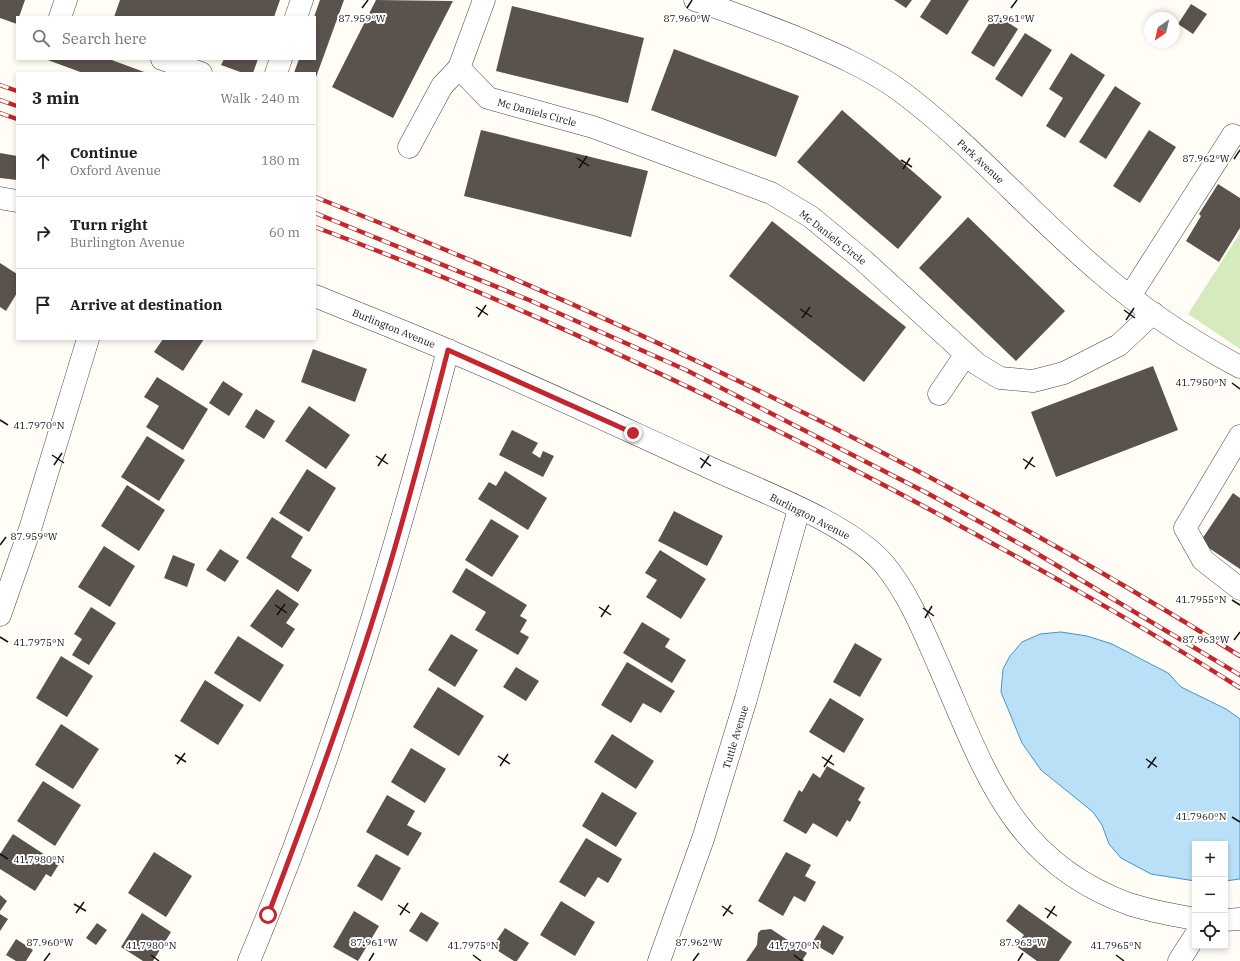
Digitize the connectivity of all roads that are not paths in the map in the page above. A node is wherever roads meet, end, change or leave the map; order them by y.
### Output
1 (66, 0) edge
2 (302, 0) edge
3 (484, 0) edge
4 (695, 0) edge
5 (60, 16) edge
6 (296, 16) edge
7 (165, 60) edge
8 (281, 60) edge
9 (459, 68) junction
10 (198, 72) edge
11 (276, 72) edge
12 (1233, 135) dead end
13 (409, 147) dead end
14 (0, 198) edge
15 (16, 201) edge
16 (316, 296) edge
17 (1130, 296) junction
18 (1153, 313) junction
19 (88, 340) edge
20 (448, 350) junction
21 (966, 354) junction
22 (1240, 367) edge
23 (939, 394) dead end
24 (1240, 436) edge
25 (799, 509) junction
26 (1240, 589) edge
27 (0, 615) edge
28 (1192, 918) edge
29 (1240, 919) edge
30 (1228, 920) edge
31 (1192, 941) edge
32 (249, 961) edge
33 (659, 961) edge
34 (1179, 961) edge

1 - 5 street
2 - 6 street
3 - 9 street
4 - 17 street, Park Avenue
7 - 10 street
8 - 11 street
9 - 13 street
9 - 21 street, Mc Daniels Circle
12 - 17 street
14 - 15 street
16 - 20 street, Burlington Avenue
17 - 18 street, Park Avenue
18 - 21 street, Mc Daniels Circle
18 - 22 street, Park Avenue
19 - 27 street
20 - 25 street, Burlington Avenue
20 - 32 street
21 - 23 street
24 - 26 street
25 - 28 street, Burlington Avenue
25 - 33 street, Tuttle Avenue
29 - 30 street
31 - 34 street

